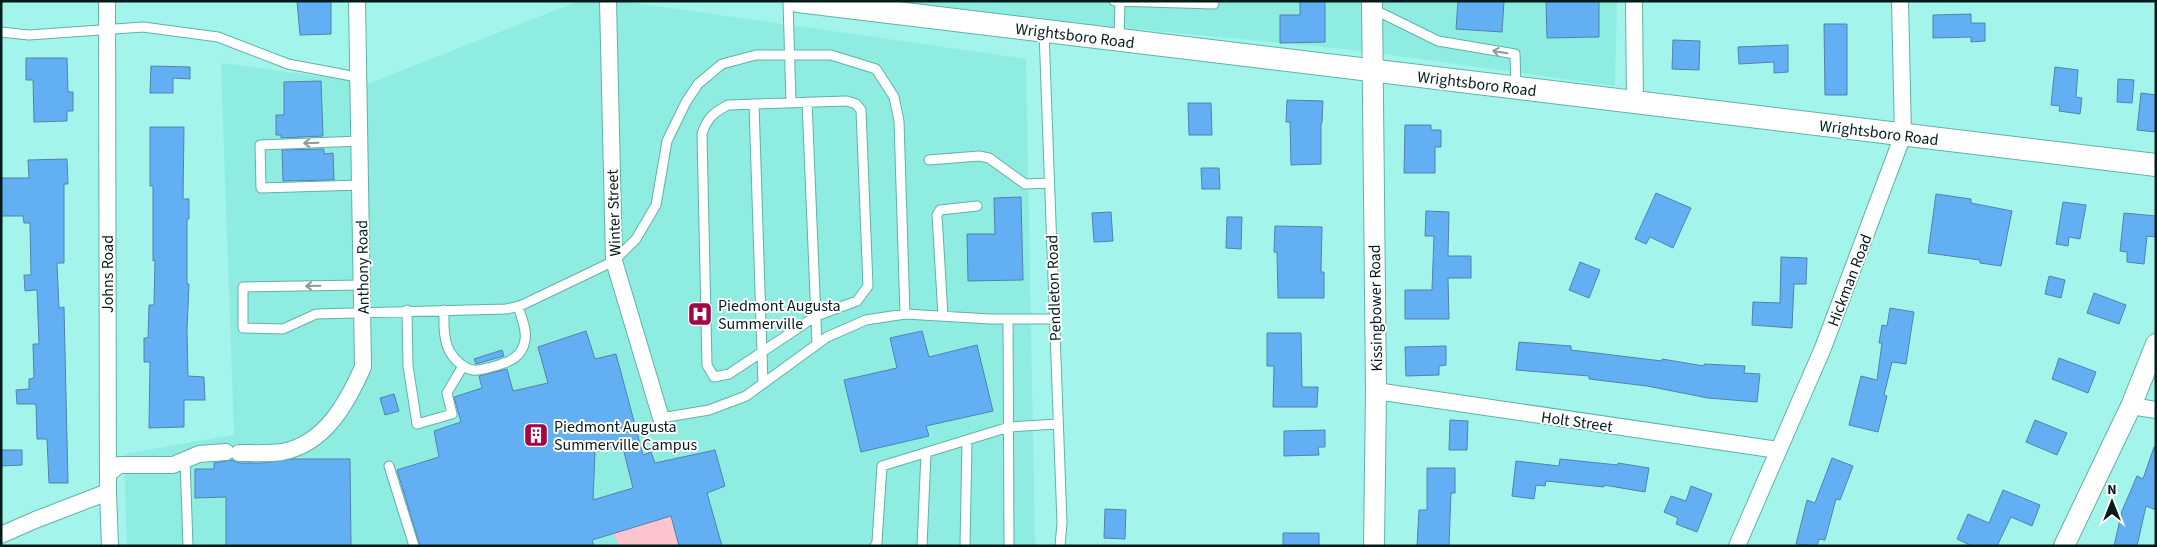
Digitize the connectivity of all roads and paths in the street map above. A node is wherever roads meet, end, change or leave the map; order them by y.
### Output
1 (107, 1) edge
2 (357, 1) edge
3 (608, 1) edge
4 (788, 1) edge
5 (798, 1) edge
6 (1114, 1) edge
7 (1120, 1) edge
8 (1634, 1) edge
9 (1900, 1) edge
10 (1177, 2) edge
11 (1214, 4) dead end
12 (868, 5) edge
13 (1373, 5) edge
14 (107, 29) junction
15 (1044, 31) junction
16 (1, 32) edge
17 (1119, 40) junction
18 (789, 54) junction
19 (1373, 70) junction
20 (358, 78) junction
21 (1516, 88) junction
22 (807, 102) junction
23 (1635, 102) junction
24 (791, 103) junction
25 (754, 104) junction
26 (1903, 135) junction
27 (360, 142) junction
28 (929, 160) dead end
29 (2156, 165) edge
30 (1049, 183) junction
31 (361, 185) junction
32 (977, 206) dead end
33 (614, 261) junction
34 (362, 285) junction
35 (518, 306) junction
36 (407, 310) junction
37 (444, 310) junction
38 (362, 313) junction
39 (905, 314) junction
40 (816, 316) junction
41 (943, 316) junction
42 (1008, 319) junction
43 (1054, 319) junction
44 (818, 344) junction
45 (2156, 344) edge
46 (762, 353) junction
47 (463, 366) junction
48 (763, 384) junction
49 (1376, 391) junction
50 (2131, 406) junction
51 (2156, 410) edge
52 (661, 418) joint
53 (1058, 424) junction
54 (1009, 427) junction
55 (967, 441) junction
56 (1778, 450) junction
57 (926, 453) junction
58 (185, 460) junction
59 (389, 466) dead end
60 (108, 474) junction
61 (108, 492) junction
62 (1, 535) edge
63 (110, 546) edge
64 (188, 546) edge
65 (414, 546) edge
66 (875, 546) edge
67 (922, 546) edge
68 (966, 546) edge
69 (1009, 546) edge
70 (1060, 546) edge
71 (1374, 546) edge
72 (1737, 546) edge
73 (2064, 546) edge

1 - 14 street, Johns Road
2 - 20 street, Anthony Road
3 - 33 street, Winter Street
4 - 18 lane
5 - 12 main road, Wrightsboro Road
6 - 7 lane
7 - 10 lane
7 - 17 lane
8 - 23 street
9 - 26 street, Hickman Road
10 - 11 lane
12 - 15 main road, Wrightsboro Road
13 - 19 street, Kissingbower Road
21 -> 13 lane
14 - 16 lane
14 - 20 lane
14 - 60 street, Johns Road
15 - 17 main road, Wrightsboro Road
15 - 30 lane, Pendleton Road
17 - 19 main road, Wrightsboro Road
18 - 24 lane
18 - 33 lane
18 - 39 lane
19 - 21 main road, Wrightsboro Road
19 - 49 street, Kissingbower Road
20 - 27 street, Anthony Road
21 - 23 main road, Wrightsboro Road
22 - 24 lane
22 - 40 lane
22 - 40 lane
23 - 26 main road, Wrightsboro Road
24 - 25 lane
25 - 46 lane
25 - 46 lane
26 - 29 main road, Wrightsboro Road
26 - 56 street, Hickman Road
27 - 31 street, Anthony Road
27 -> 31 lane
28 - 30 lane
30 - 43 lane, Pendleton Road
31 - 34 street, Anthony Road
32 - 41 lane
33 - 35 lane
33 - 52 street, Winter Street
34 - 38 street, Anthony Road
34 -> 38 lane
35 - 37 lane
35 - 47 lane
36 - 37 lane
36 - 38 lane
36 - 47 lane
37 - 47 lane
38 - 58 street, Anthony Road
39 - 41 lane
39 - 44 lane
40 - 44 lane
40 - 46 lane
41 - 42 lane
42 - 43 lane
42 - 54 lane
43 - 53 lane, Pendleton Road
44 - 48 lane
45 - 50 street
46 - 48 lane
48 - 52 lane
49 - 56 street, Holt Street
49 - 71 street, Kissingbower Road
50 - 51 street
50 - 73 street
53 - 54 lane
53 - 70 lane, Pendleton Road
54 - 55 lane
54 - 69 lane
55 - 57 lane
55 - 68 lane
56 - 72 street, Hickman Road
57 - 66 lane
57 - 67 lane
58 - 60 street, Anthony Road
58 - 64 lane
59 - 65 lane
60 - 61 street, Johns Road
61 - 62 street
61 - 63 street, Johns Road

